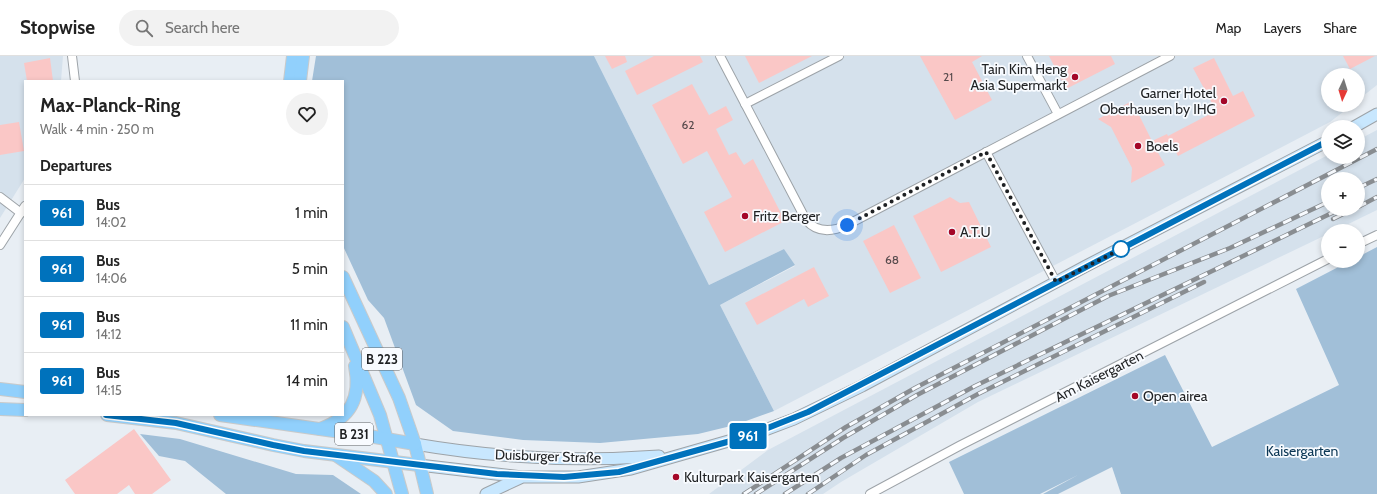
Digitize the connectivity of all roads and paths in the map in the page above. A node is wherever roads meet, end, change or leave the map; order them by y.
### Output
1 (72, 56) edge
2 (293, 56) edge
3 (303, 56) edge
4 (720, 56) edge
5 (838, 56) edge
6 (1027, 56) edge
7 (1170, 56) edge
8 (75, 80) edge
9 (290, 80) edge
10 (300, 80) edge
11 (745, 104) junction
12 (1058, 114) junction
13 (1377, 114) edge
14 (1365, 121) edge
15 (1321, 145) edge
16 (986, 152) junction
17 (0, 198) edge
18 (23, 209) edge
19 (1377, 235) edge
20 (1365, 241) edge
21 (0, 245) edge
22 (1321, 263) edge
23 (344, 279) edge
24 (1056, 282) junction
25 (344, 329) edge
26 (352, 347) junction
27 (0, 389) edge
28 (24, 392) edge
29 (0, 409) edge
30 (24, 410) edge
31 (116, 416) edge
32 (227, 416) edge
33 (344, 416) edge
34 (344, 416) edge
35 (320, 430) junction
36 (388, 439) junction
37 (414, 444) junction
38 (682, 454) junction
39 (334, 455) junction
40 (394, 462) junction
41 (419, 465) junction
42 (522, 476) junction
43 (386, 494) edge
44 (402, 494) edge
45 (427, 494) edge
46 (486, 494) edge
47 (870, 494) edge

1 - 8 street
2 - 9 main road
3 - 10 main road
4 - 11 street
5 - 11 street
6 - 12 street
7 - 12 street
11 - 16 street
12 - 16 street
13 - 14 main road
15 - 24 main road, Duisburger Straße
16 - 24 street
17 - 18 street
18 - 21 street
19 - 20 street
22 - 47 street, Am Kaisergarten
23 - 37 main road, B 223
24 - 38 main road, Duisburger Straße
25 - 26 main road, B 223
26 - 33 main road
26 - 36 main road, B 223
27 - 28 main road
29 - 30 main road
31 - 39 main road, B 231
32 - 35 main road, B 231
34 - 35 main road
35 - 36 main road, B 231
36 - 37 main road, B 231
36 - 40 main road, B 223
37 - 38 main road, Duisburger Straße
37 - 41 main road, B 223
38 - 42 main road, Duisburger Straße
39 - 40 main road, B 231
39 - 43 main road
40 - 41 main road, B 231
40 - 44 main road, B 223
41 - 42 main road, Duisburger Straße
41 - 45 main road, B 223
42 - 46 main road

